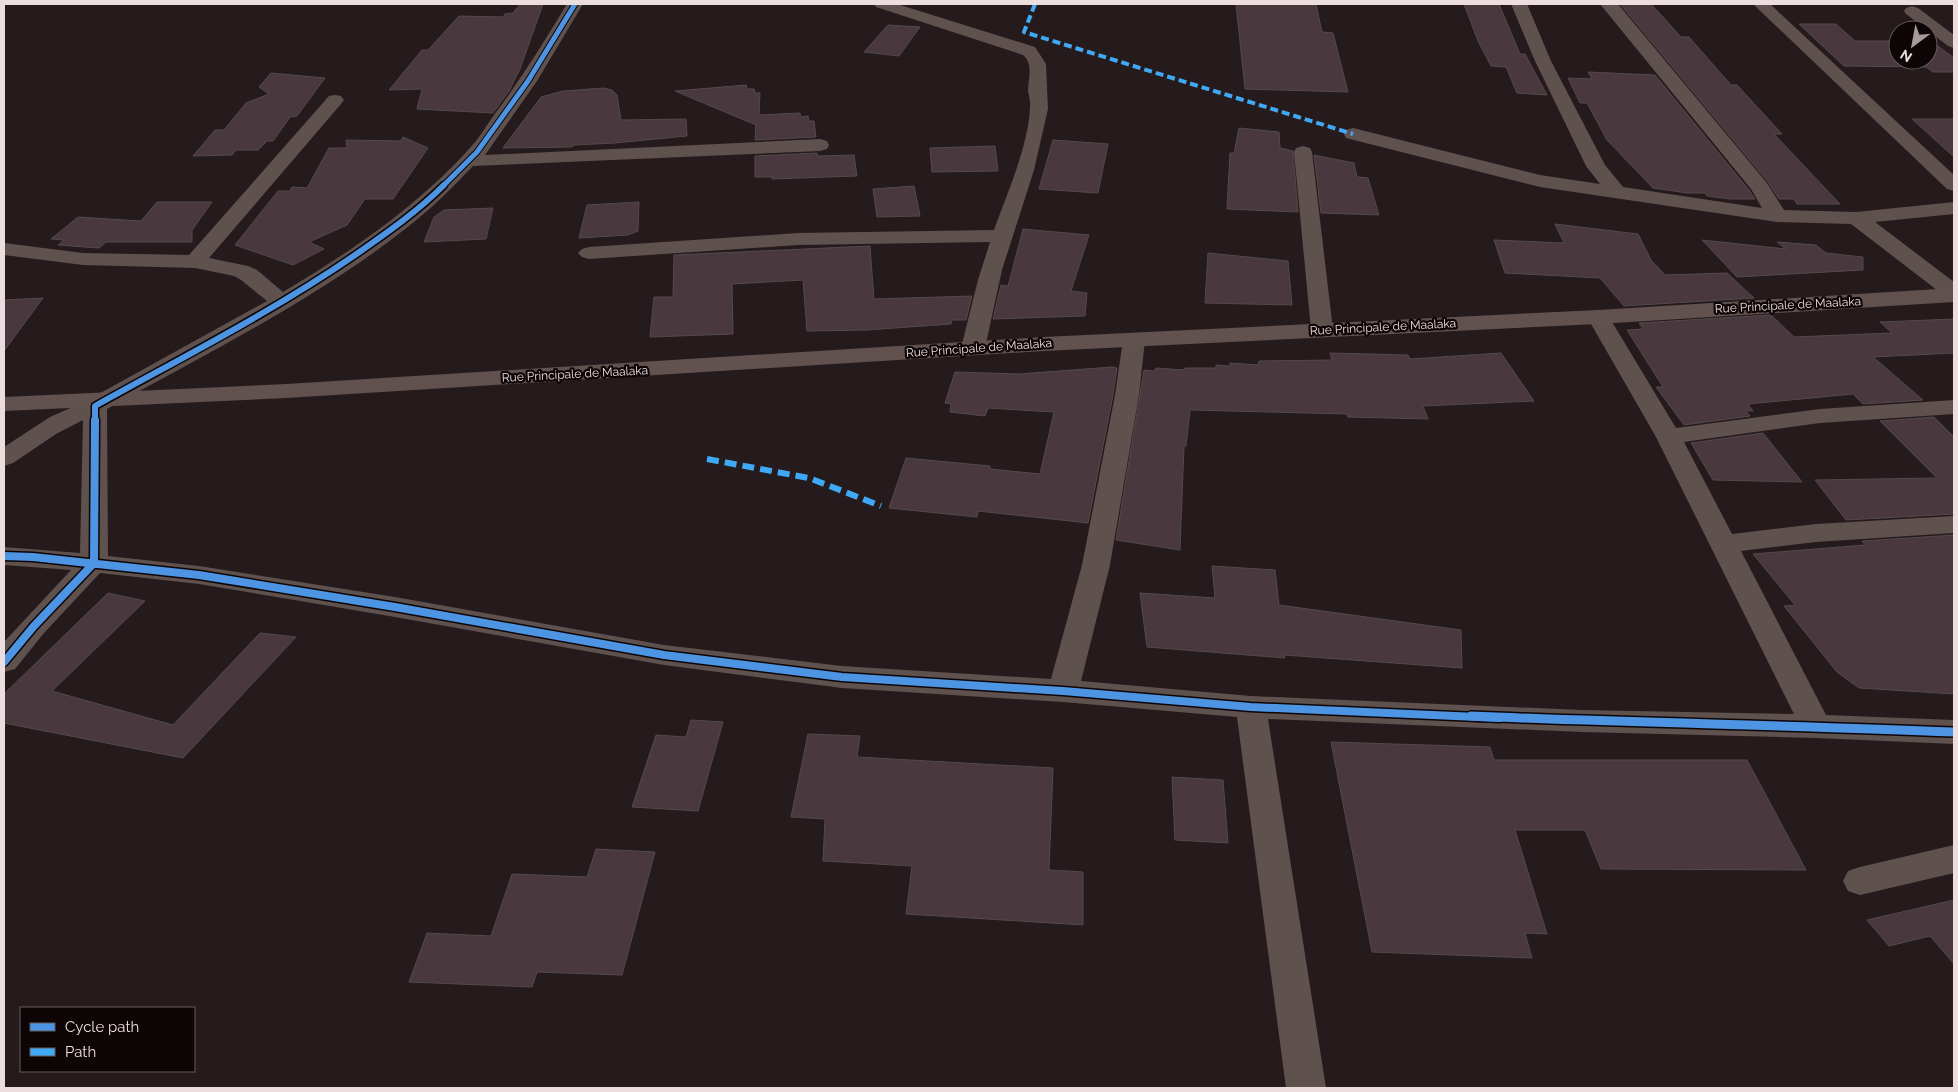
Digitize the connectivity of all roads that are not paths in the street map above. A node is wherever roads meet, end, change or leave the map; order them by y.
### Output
1 (575, 4) edge
2 (882, 4) edge
3 (1519, 4) edge
4 (1608, 4) edge
5 (1762, 4) edge
6 (1912, 11) dead end
7 (1954, 43) edge
8 (335, 100) dead end
9 (1353, 134) dead end
10 (820, 145) dead end
11 (1303, 152) dead end
12 (468, 162) junction
13 (1954, 185) edge
14 (1617, 193) junction
15 (1954, 208) edge
16 (1777, 216) junction
17 (1856, 218) junction
18 (1002, 236) junction
19 (4, 249) edge
20 (589, 253) dead end
21 (195, 262) junction
22 (1954, 294) edge
23 (282, 302) junction
24 (1598, 317) junction
25 (1322, 330) junction
26 (1134, 340) junction
27 (973, 348) junction
28 (100, 403) junction
29 (4, 404) edge
30 (1954, 407) edge
31 (1669, 436) junction
32 (4, 458) edge
33 (1954, 524) edge
34 (1723, 544) junction
35 (4, 556) edge
36 (94, 563) junction
37 (4, 662) edge
38 (1063, 691) junction
39 (1250, 707) junction
40 (1816, 726) junction
41 (1954, 732) edge
42 (1954, 860) edge
43 (1860, 881) dead end
44 (1306, 1088) edge

1 - 12 street
2 - 18 street
3 - 14 street
4 - 16 street
5 - 13 street
6 - 7 street
8 - 21 street
9 - 14 street
10 - 12 street
11 - 25 street
12 - 23 street
14 - 16 street
15 - 17 street
16 - 17 street
17 - 22 street
18 - 20 street
18 - 27 street
19 - 21 street
21 - 23 street
22 - 24 main road, Rue Principale de Maalaka
23 - 28 street
24 - 25 main road, Rue Principale de Maalaka
24 - 31 street
25 - 26 main road, Rue Principale de Maalaka
26 - 27 main road, Rue Principale de Maalaka
26 - 38 street
27 - 28 main road, Rue Principale de Maalaka
28 - 29 main road, Rue Principale de Maalaka
28 - 32 street
28 - 36 street
30 - 31 street
31 - 34 street
33 - 34 street
34 - 40 street
35 - 36 street
36 - 37 street
36 - 38 street
38 - 39 street
39 - 40 street
39 - 44 street
40 - 41 street
42 - 43 street

